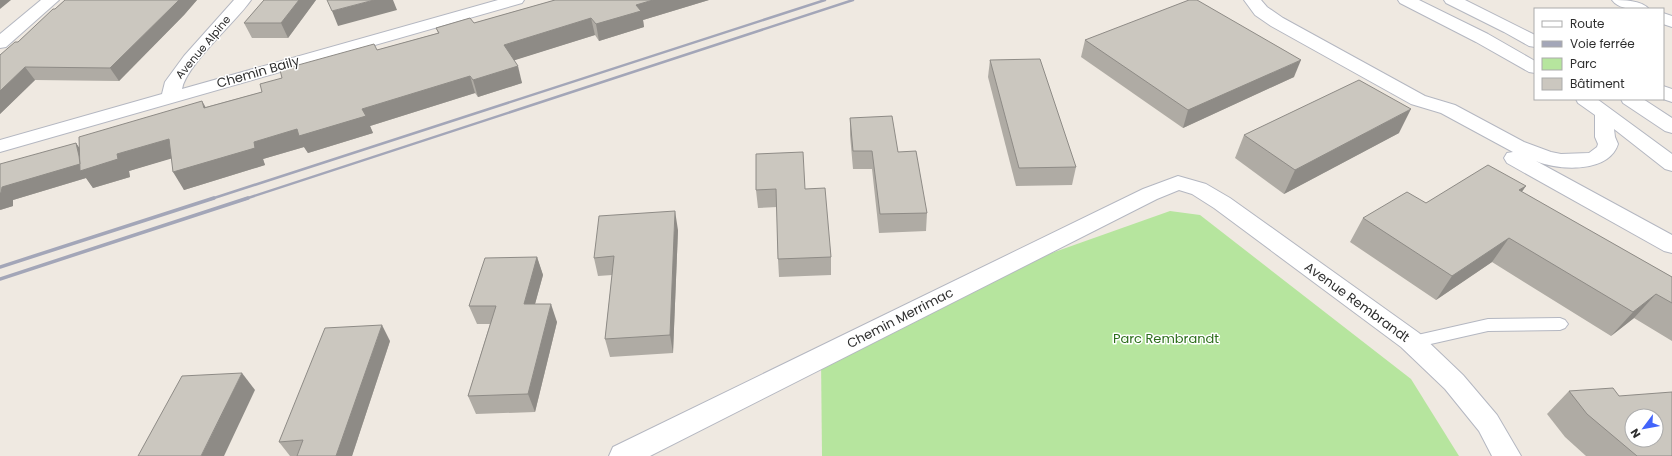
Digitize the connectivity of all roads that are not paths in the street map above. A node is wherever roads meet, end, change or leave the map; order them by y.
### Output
1 (51, 0) edge
2 (243, 0) edge
3 (1252, 0) edge
4 (1406, 0) edge
5 (1452, 0) edge
6 (1620, 0) edge
7 (507, 1) edge
8 (1639, 8) edge
9 (1510, 28) junction
10 (1534, 38) edge
11 (1534, 41) edge
12 (0, 43) edge
13 (1534, 67) edge
14 (171, 97) junction
15 (1418, 100) junction
16 (1586, 100) edge
17 (1631, 100) edge
18 (1604, 112) junction
19 (1672, 128) edge
20 (0, 146) edge
21 (1672, 164) edge
22 (1178, 183) joint
23 (1672, 245) edge
24 (1560, 324) dead end
25 (1413, 342) junction
26 (624, 456) edge
27 (1507, 456) edge

1 - 12 street
2 - 14 street, Avenue Alpine
3 - 15 street
4 - 13 street
5 - 9 street
6 - 8 street
7 - 14 street, Chemin Baily
9 - 10 street
9 - 11 street
14 - 20 street, Chemin Baily
15 - 18 street
15 - 23 street
16 - 18 street
17 - 19 street
18 - 21 street
22 - 25 street, Avenue Rembrandt
22 - 26 street, Chemin Merrimac
24 - 25 lane
25 - 27 street, Avenue Rembrandt

